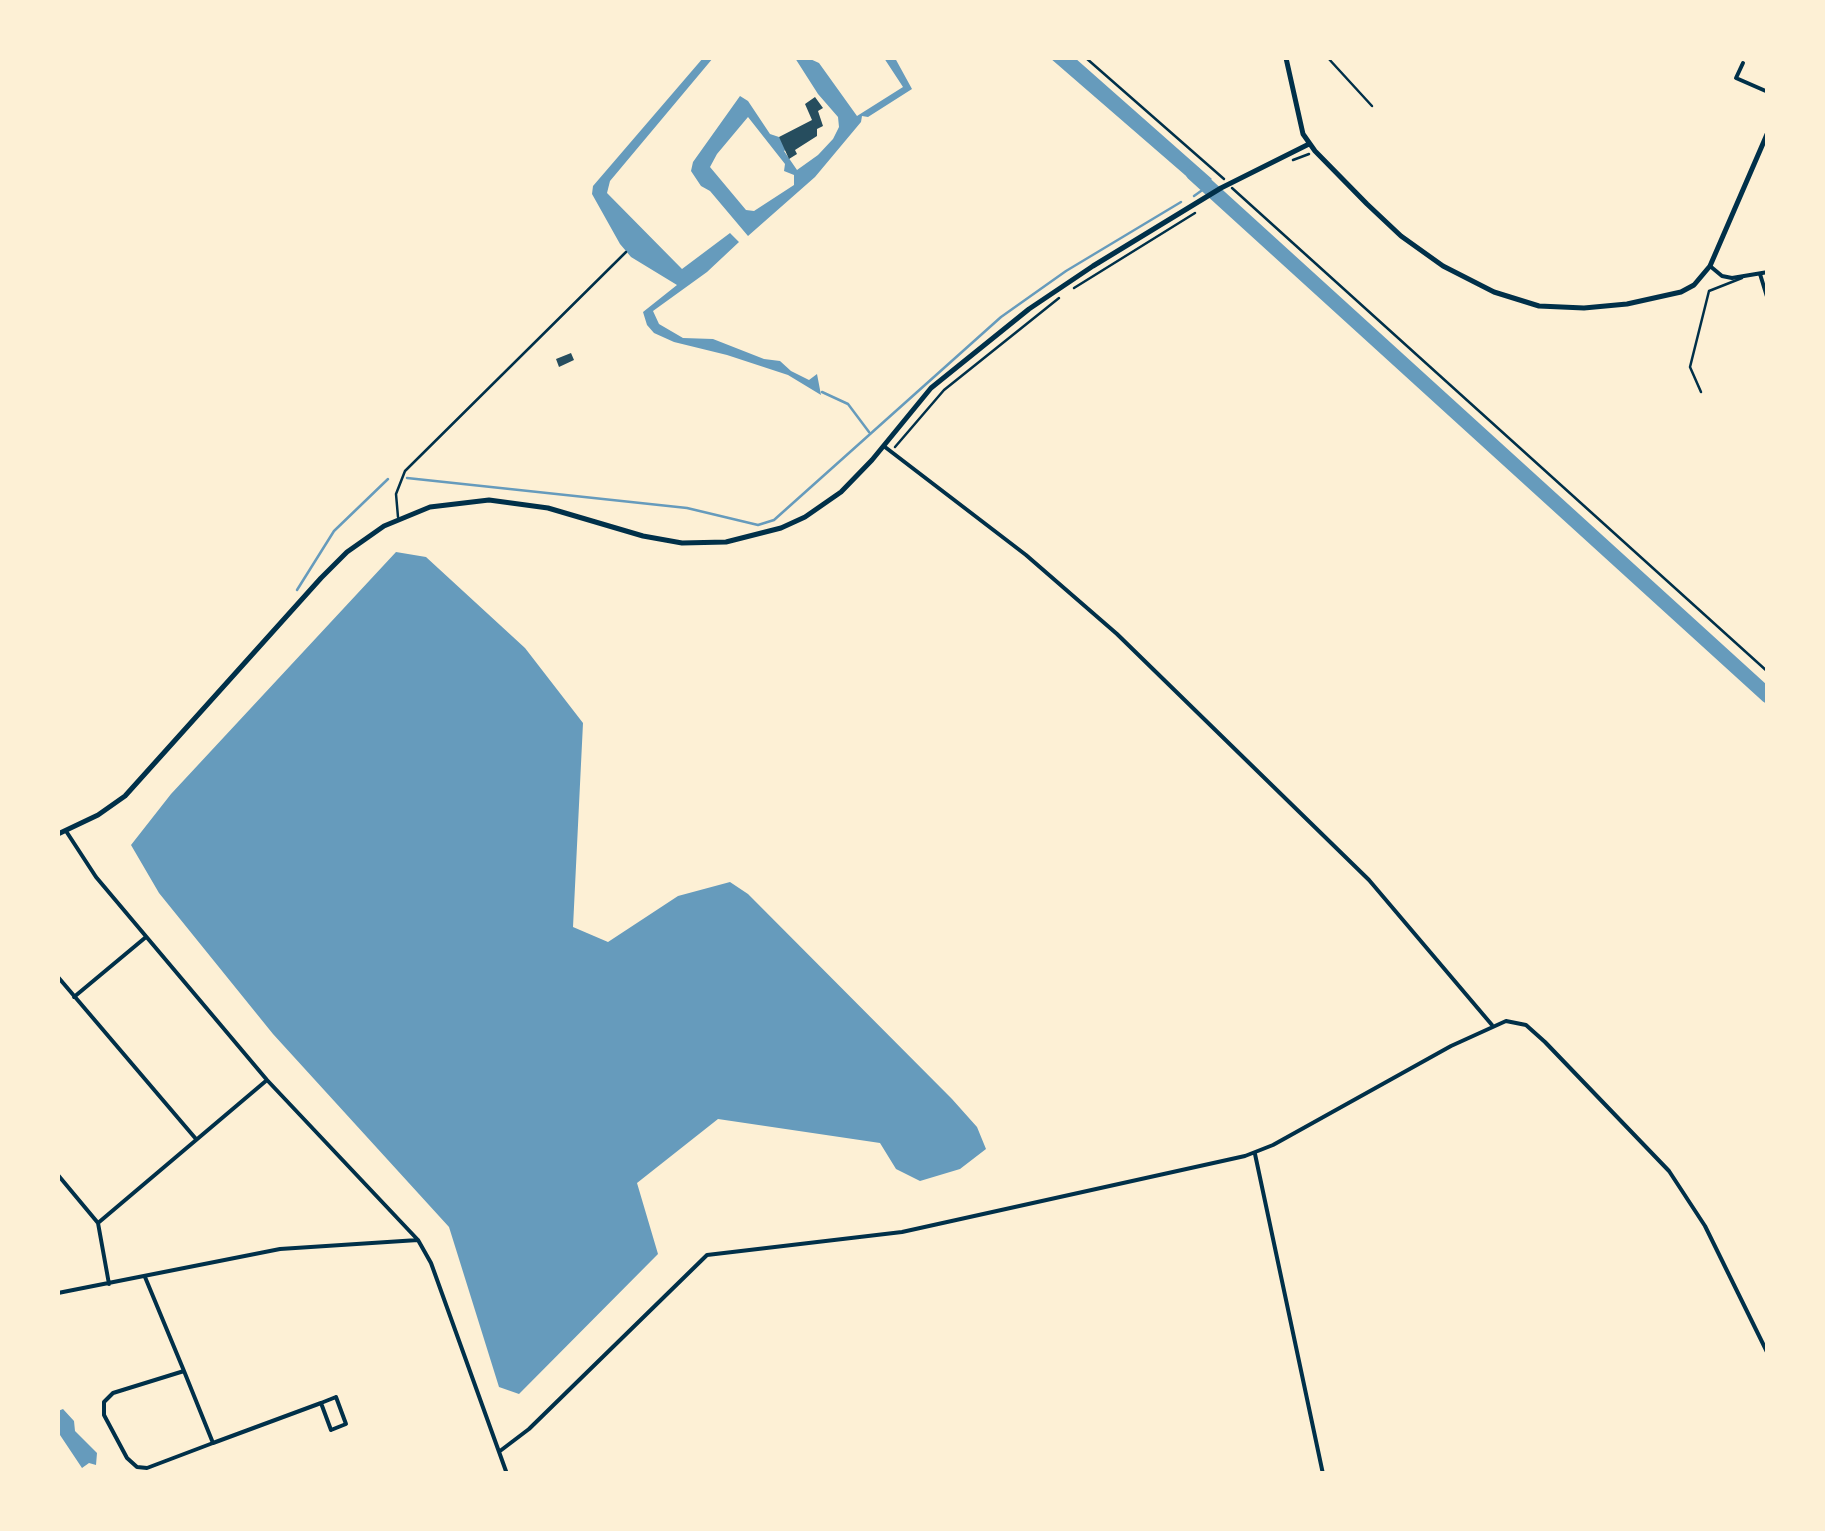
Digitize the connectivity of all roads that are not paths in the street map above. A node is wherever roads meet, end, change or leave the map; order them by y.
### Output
1 (1286, 58) edge
2 (1328, 58) edge
3 (1743, 63) dead end
4 (1768, 92) edge
5 (1372, 106) dead end
6 (1768, 132) edge
7 (1309, 144) junction
8 (626, 252) dead end
9 (1710, 266) junction
10 (1768, 272) edge
11 (1760, 274) junction
12 (1743, 278) junction
13 (1768, 300) edge
14 (1701, 392) dead end
15 (884, 446) junction
16 (398, 519) junction
17 (66, 831) junction
18 (58, 834) edge
19 (146, 937) junction
20 (58, 977) edge
21 (74, 997) junction
22 (1492, 1025) junction
23 (267, 1080) junction
24 (196, 1139) junction
25 (1255, 1154) junction
26 (58, 1176) edge
27 (98, 1223) junction
28 (418, 1240) junction
29 (146, 1277) junction
30 (109, 1284) junction
31 (58, 1294) edge
32 (1768, 1354) edge
33 (184, 1371) junction
34 (321, 1403) junction
35 (213, 1442) junction
36 (500, 1451) junction
37 (507, 1474) edge
38 (1322, 1474) edge

1 - 7 street
2 - 5 lane
3 - 4 street
6 - 9 street
7 - 9 street
7 - 15 street
8 - 16 lane
9 - 12 street
10 - 11 street
11 - 12 street
11 - 13 street
12 - 14 lane
15 - 16 street
15 - 22 street
16 - 17 street
17 - 18 street
17 - 19 street
19 - 21 street
19 - 23 street
20 - 21 street
21 - 24 street
22 - 25 street
22 - 32 street
23 - 24 street
23 - 28 street
24 - 27 street
25 - 36 street
25 - 38 street
26 - 27 street
27 - 30 street
28 - 29 street
28 - 36 street
29 - 30 street
29 - 33 street
30 - 31 street
33 - 35 street
33 - 35 street
34 - 34 street
34 - 35 street
36 - 37 street

